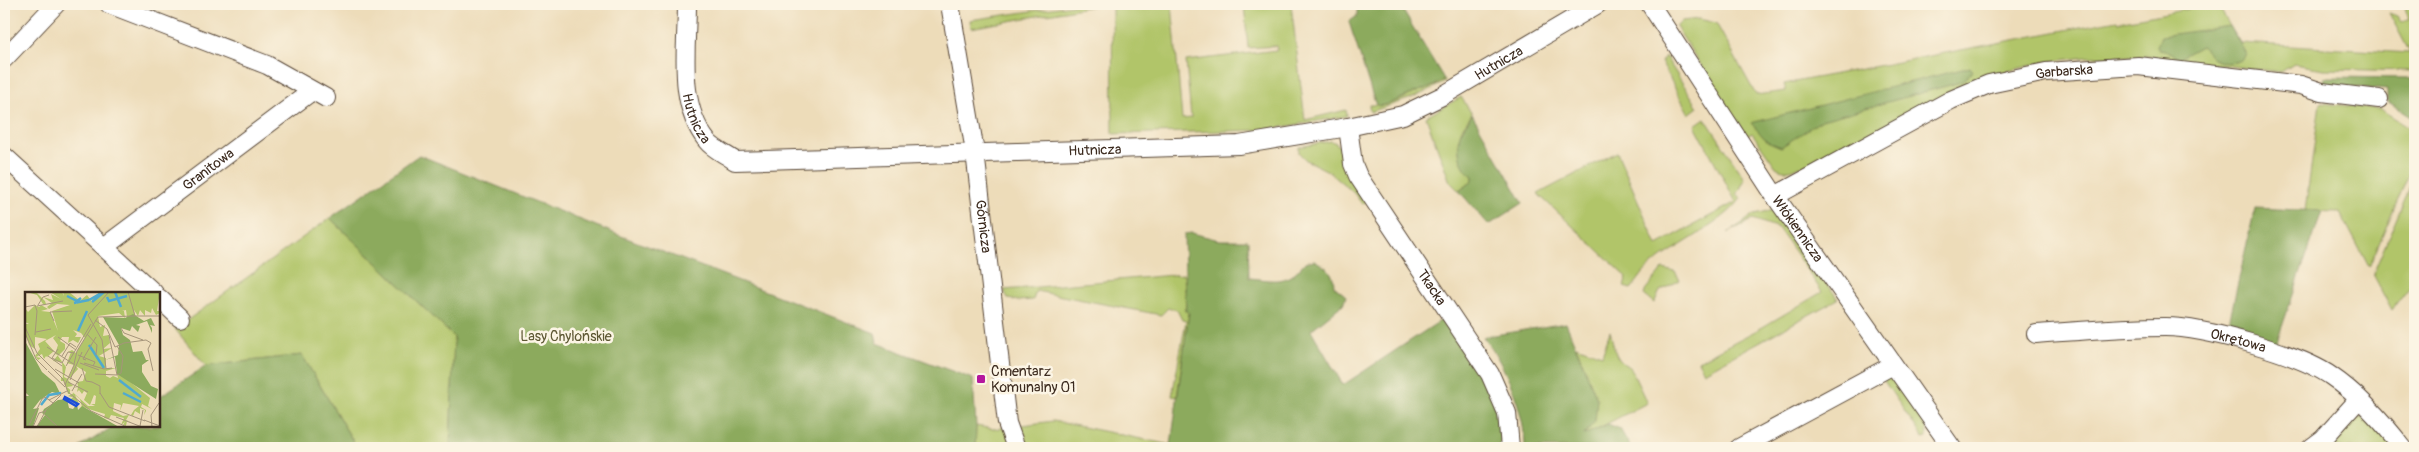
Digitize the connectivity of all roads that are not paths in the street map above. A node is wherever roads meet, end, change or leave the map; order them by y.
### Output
1 (56, 4) edge
2 (109, 4) edge
3 (687, 4) edge
4 (950, 4) edge
5 (1598, 4) edge
6 (1650, 4) edge
7 (4, 59) edge
8 (2378, 99) dead end
9 (1348, 127) junction
10 (976, 152) junction
11 (4, 156) edge
12 (1775, 196) junction
13 (104, 246) junction
14 (153, 292) edge
15 (160, 299) edge
16 (180, 318) dead end
17 (2036, 334) dead end
18 (1893, 365) junction
19 (2359, 399) junction
20 (1016, 448) edge
21 (1510, 448) edge
22 (1739, 448) edge
23 (1952, 448) edge
24 (2312, 448) edge
25 (2403, 448) edge

1 - 7 street
2 - 13 street, Granitowa
3 - 10 street, Hutnicza
4 - 10 street, Górnicza
5 - 9 street, Hutnicza
6 - 12 street, Włókiennicza
8 - 12 street, Garbarska
9 - 10 street, Hutnicza
9 - 21 street, Tkacka
10 - 20 street, Górnicza
11 - 13 street
12 - 18 street, Włókiennicza
13 - 14 street
15 - 16 street
17 - 19 street, Okrętowa
18 - 22 street
18 - 23 street, Włókiennicza
19 - 24 street
19 - 25 street, Okrętowa

